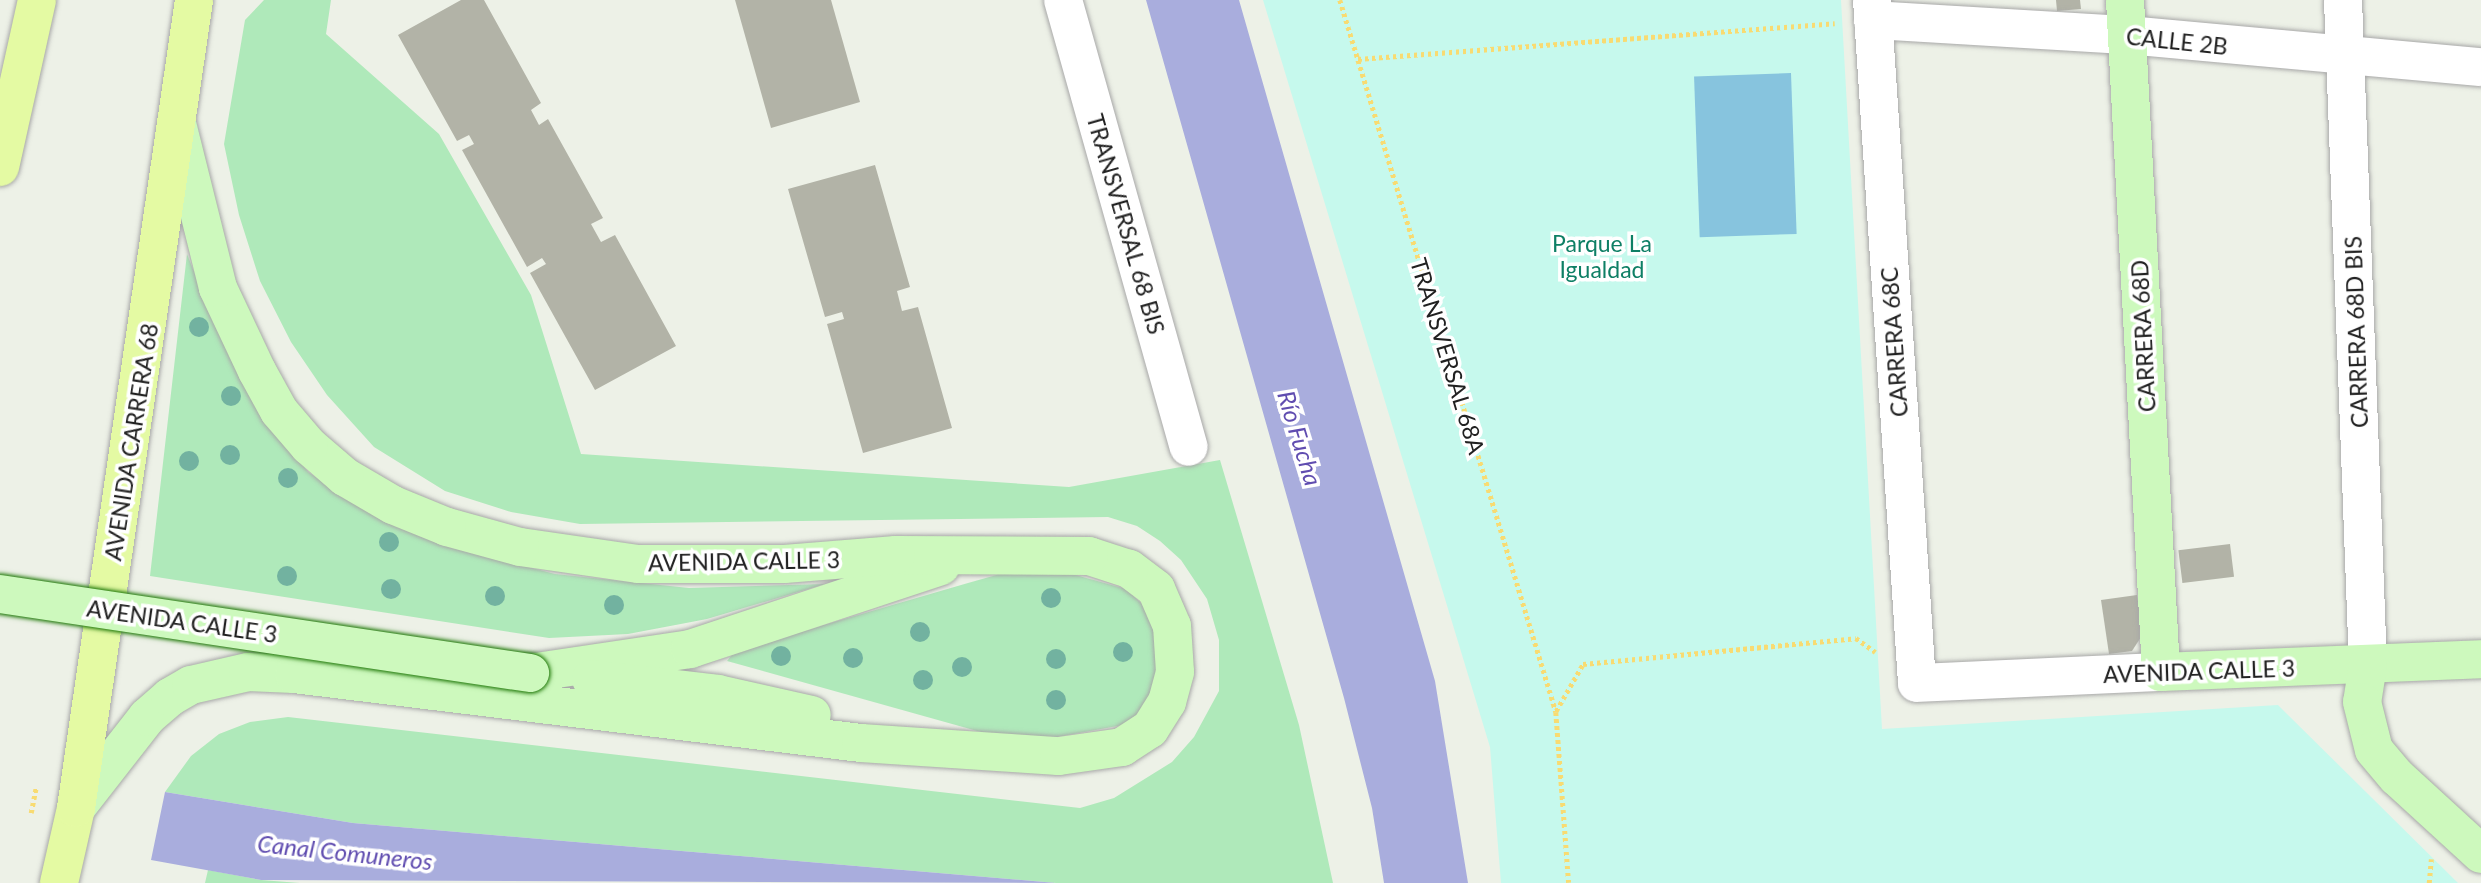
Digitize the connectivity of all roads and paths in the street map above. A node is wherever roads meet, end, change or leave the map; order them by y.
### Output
1 (37, 0) edge
2 (194, 0) edge
3 (1063, 0) edge
4 (1340, 0) edge
5 (2343, 0) edge
6 (1872, 10) edge
7 (2126, 18) edge
8 (2345, 58) junction
9 (1358, 59) junction
10 (2481, 67) edge
11 (178, 127) junction
12 (0, 167) edge
13 (1189, 447) dead end
14 (1009, 553) junction
15 (0, 594) edge
16 (2481, 659) edge
17 (2368, 665) junction
18 (2161, 672) junction
19 (530, 673) junction
20 (1917, 683) junction
21 (1556, 712) junction
22 (996, 755) junction
23 (76, 808) junction
24 (2481, 854) edge
25 (59, 883) edge
26 (1569, 883) edge

1 - 12 main road
2 - 11 main road, AVENIDA CARRERA 68
3 - 13 street, TRANSVERSAL 68 BIS
4 - 9 path, TRANSVERSAL 68A
5 - 8 street, CARRERA 68D BIS
6 - 7 street, CALLE 2B
6 - 9 path
6 - 20 street, CARRERA 68C
7 - 8 street, CALLE 2B
7 - 18 main road, CARRERA 68D
8 - 10 street, CALLE 2B
8 - 17 street, CARRERA 68D BIS
9 - 21 path, TRANSVERSAL 68A
11 - 14 main road, AVENIDA CALLE 3
11 - 23 main road, AVENIDA CARRERA 68
14 - 19 main road, AVENIDA CALLE 3
14 - 22 main road, AVENIDA CALLE 3
15 - 19 main road, AVENIDA CALLE 3, bridge
16 - 17 main road, AVENIDA CALLE 3
17 - 18 main road, AVENIDA CALLE 3
17 - 24 main road
18 - 20 street, AVENIDA CALLE 3
19 - 22 main road, AVENIDA CALLE 3
20 - 21 path
21 - 26 path, TRANSVERSAL 68A
22 - 23 main road, AVENIDA CALLE 3
23 - 25 main road, AVENIDA CARRERA 68

